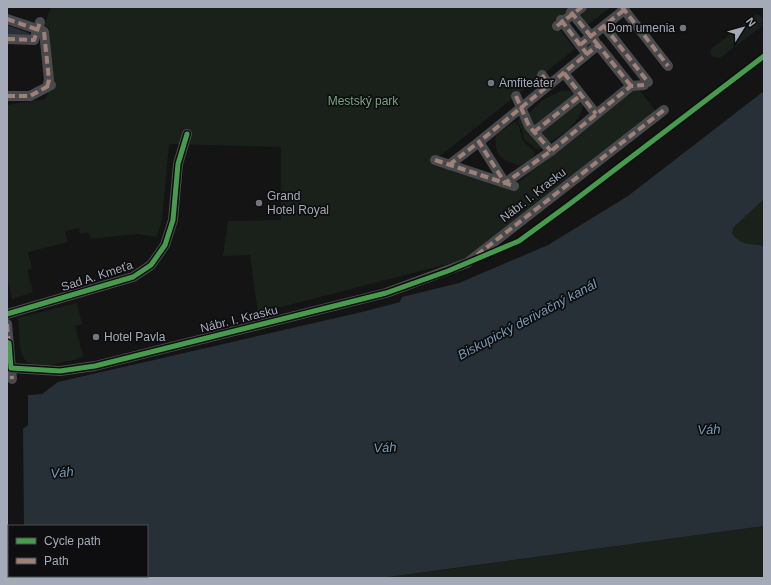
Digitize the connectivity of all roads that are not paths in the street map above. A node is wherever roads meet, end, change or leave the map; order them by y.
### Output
1 (582, 7) edge
2 (623, 8) edge
3 (572, 13) junction
4 (7, 19) edge
5 (604, 26) junction
6 (43, 31) junction
7 (591, 36) junction
8 (7, 39) edge
9 (580, 45) junction
10 (598, 45) junction
11 (587, 54) junction
12 (668, 66) dead end
13 (564, 73) junction
14 (542, 75) dead end
15 (549, 85) junction
16 (631, 86) junction
17 (581, 95) junction
18 (516, 96) dead end
19 (10, 99) edge
20 (521, 108) junction
21 (664, 110) dead end
22 (596, 114) junction
23 (534, 132) junction
24 (187, 134) dead end
25 (479, 142) junction
26 (551, 151) junction
27 (435, 160) dead end
28 (449, 165) junction
29 (510, 185) junction
30 (7, 314) edge
31 (7, 324) edge
32 (8, 342) edge

1 - 3 street
2 - 5 street
2 - 12 street
3 - 7 street
3 - 9 street
4 - 6 street
5 - 7 street
5 - 16 street
6 - 8 street
6 - 19 street
7 - 9 street
7 - 10 street
9 - 11 street
10 - 11 street
10 - 16 street
11 - 13 street
13 - 15 street
13 - 17 street
14 - 15 street
15 - 20 street
16 - 22 street
17 - 22 street
17 - 23 street
18 - 20 street
20 - 23 street
20 - 25 street
21 - 32 street, Nábr. I. Krasku
22 - 26 street
23 - 26 street
24 - 30 street, Sad A. Kmeťa
25 - 28 street
25 - 29 street
26 - 29 street
27 - 28 street
28 - 29 street
31 - 32 street

